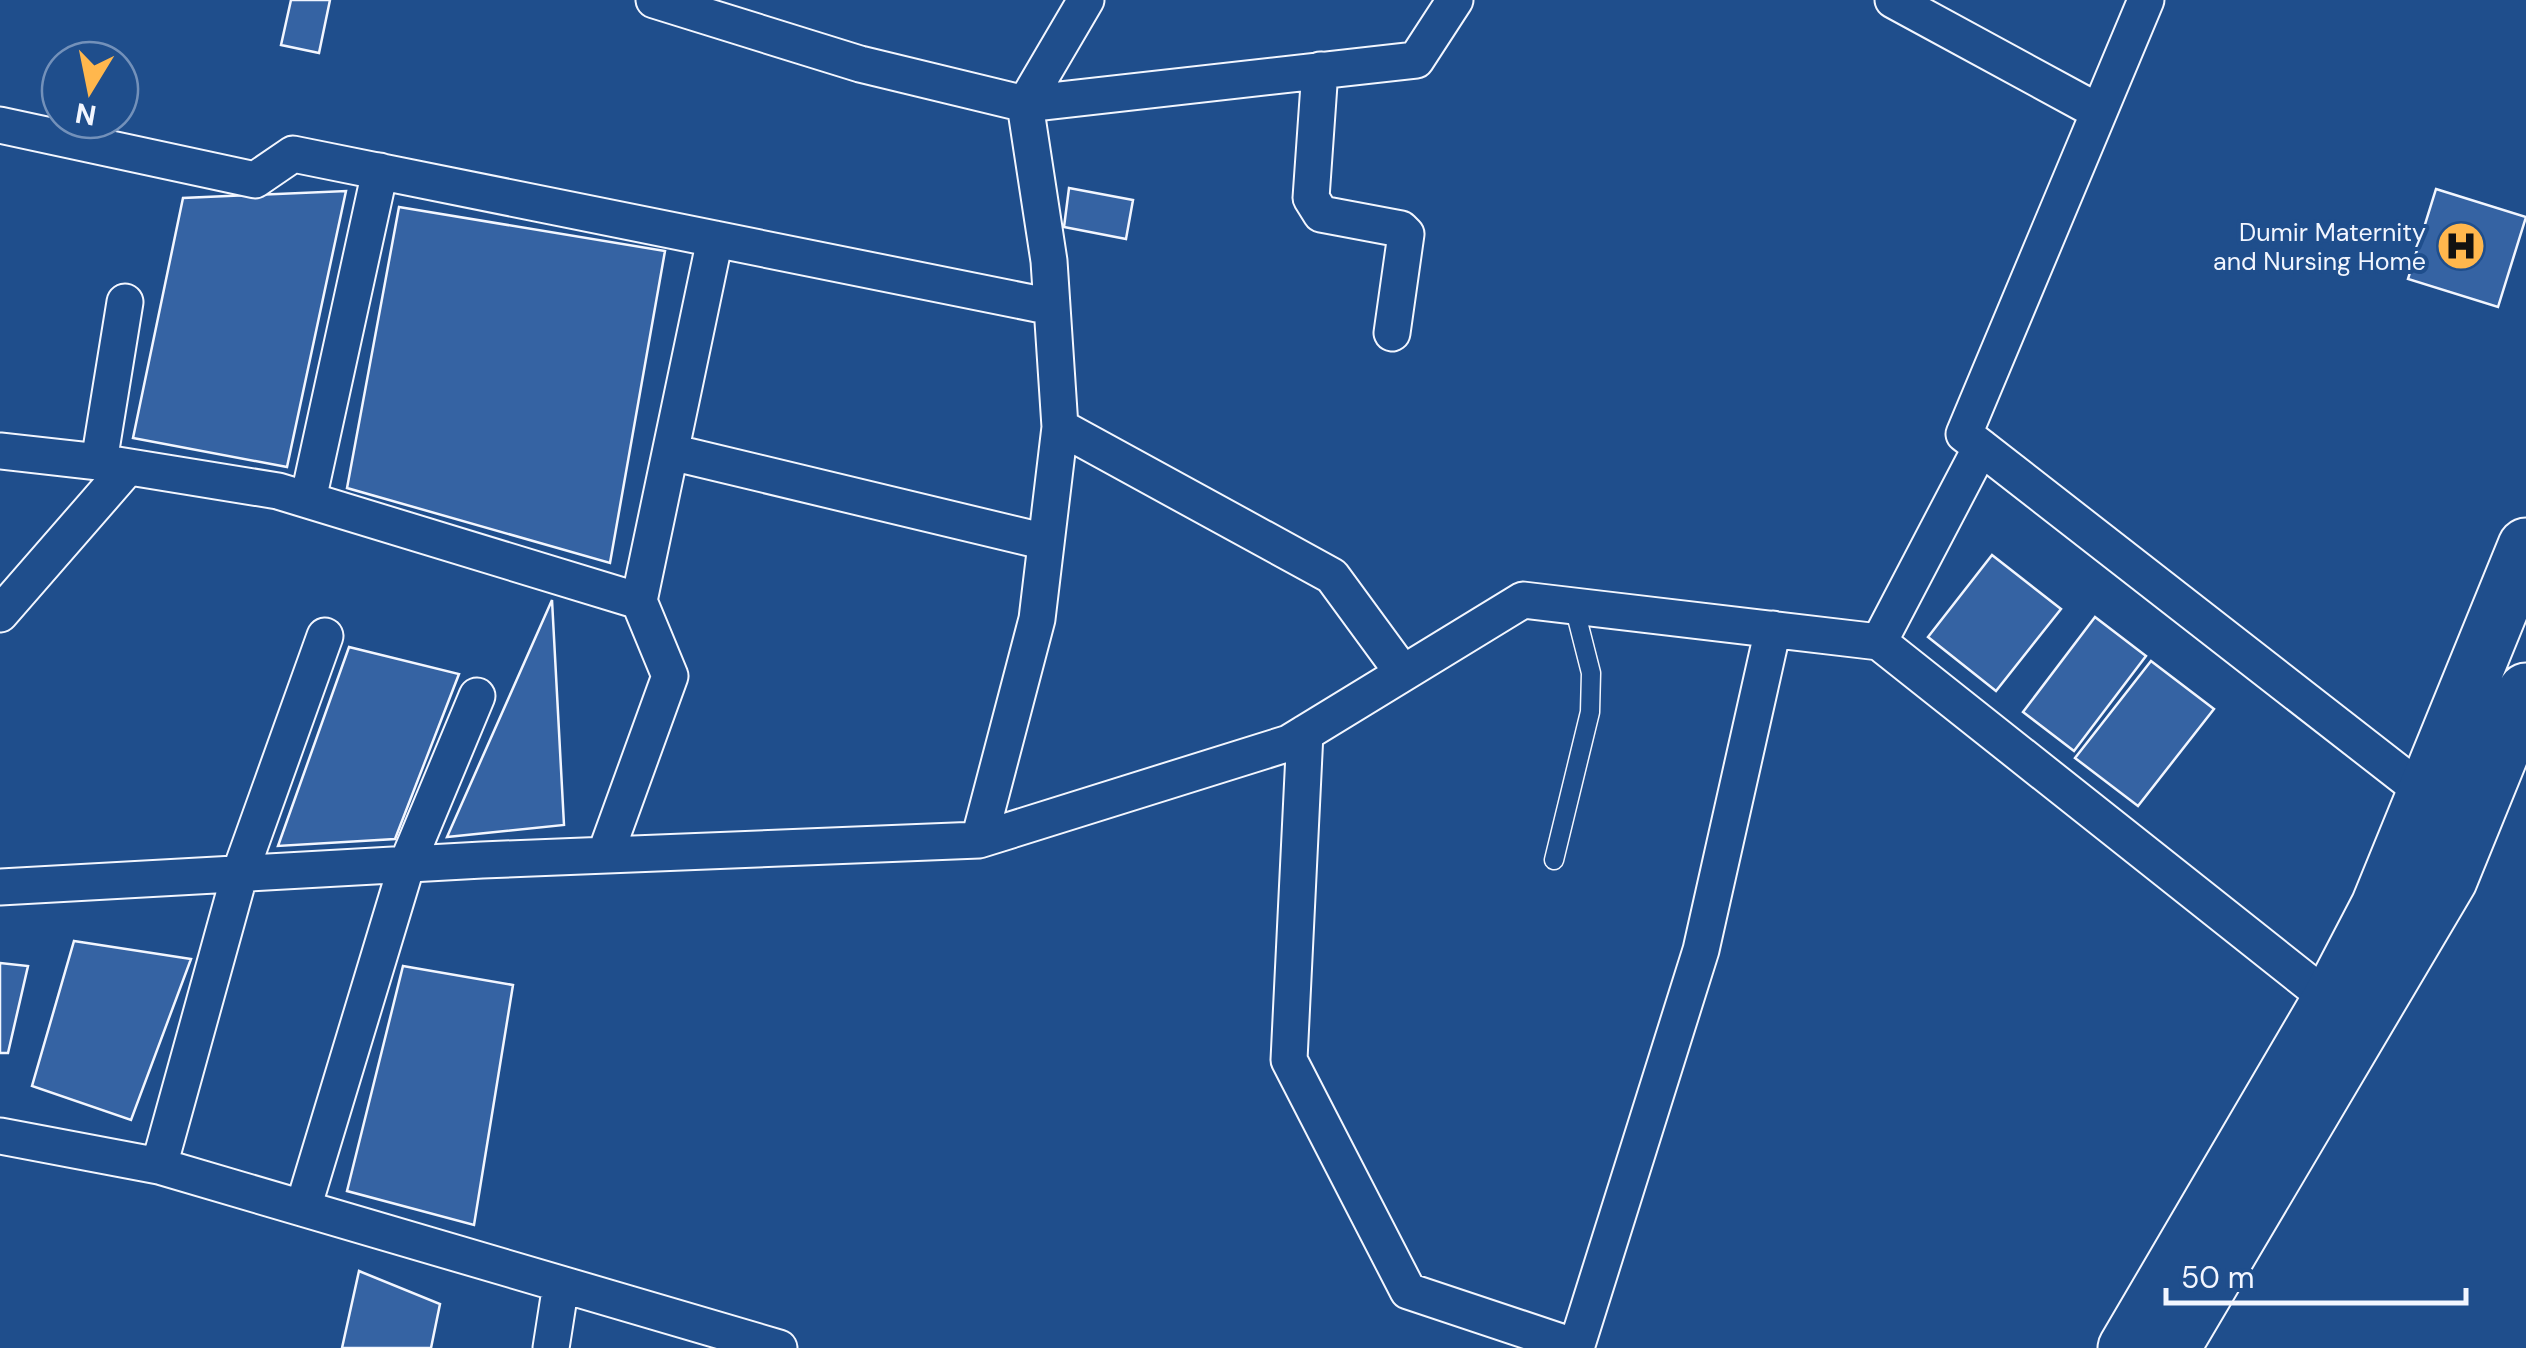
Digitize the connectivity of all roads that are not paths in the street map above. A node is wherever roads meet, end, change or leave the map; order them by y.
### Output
1 (654, 0) edge
2 (1086, 0) edge
3 (1455, 0) edge
4 (1893, 0) edge
5 (2146, 0) edge
6 (1320, 70) junction
7 (1025, 104) junction
8 (2099, 112) junction
9 (0, 124) edge
10 (380, 172) junction
11 (715, 239) junction
12 (125, 302) dead end
13 (1052, 307) junction
14 (1392, 333) dead end
15 (1060, 427) junction
16 (1980, 447) junction
17 (0, 451) edge
18 (670, 452) junction
19 (114, 464) junction
20 (308, 500) junction
21 (1046, 542) junction
22 (2526, 546) edge
23 (639, 601) junction
24 (1574, 606) junction
25 (0, 614) edge
26 (1774, 629) junction
27 (325, 636) dead end
28 (1878, 642) junction
29 (1404, 673) junction
30 (2526, 690) edge
31 (477, 696) dead end
32 (1305, 733) junction
33 (2426, 794) junction
34 (978, 840) junction
35 (605, 855) junction
36 (1554, 860) dead end
37 (407, 864) junction
38 (240, 874) junction
39 (0, 887) edge
40 (2330, 1000) junction
41 (0, 1136) edge
42 (159, 1166) junction
43 (303, 1208) junction
44 (561, 1284) junction
45 (1576, 1347) edge
46 (551, 1348) edge
47 (779, 1348) edge
48 (2126, 1348) edge
49 (2172, 1348) edge

1 - 7 street
2 - 7 street
3 - 6 street
4 - 8 street
5 - 8 street
6 - 7 street
6 - 14 street
7 - 13 street
8 - 16 street
9 - 10 street
10 - 11 street
10 - 20 street
11 - 13 street
11 - 18 street
12 - 19 street
13 - 15 street
15 - 21 street
15 - 29 street
16 - 28 street
16 - 33 street
17 - 19 street
18 - 21 street
18 - 23 street
19 - 20 street
19 - 25 street
20 - 23 street
21 - 34 street
22 - 33 main road
23 - 35 street
24 - 26 street
24 - 29 street
24 - 36 lane
26 - 28 street
26 - 45 street
27 - 38 street
28 - 40 street
29 - 32 street
30 - 49 main road
31 - 37 street
32 - 34 street
32 - 45 street
33 - 40 main road
34 - 35 street
35 - 37 street
37 - 38 street
37 - 43 street
38 - 39 street
38 - 42 street
40 - 48 main road
41 - 42 street
42 - 43 street
43 - 44 street
44 - 46 street
44 - 47 street

